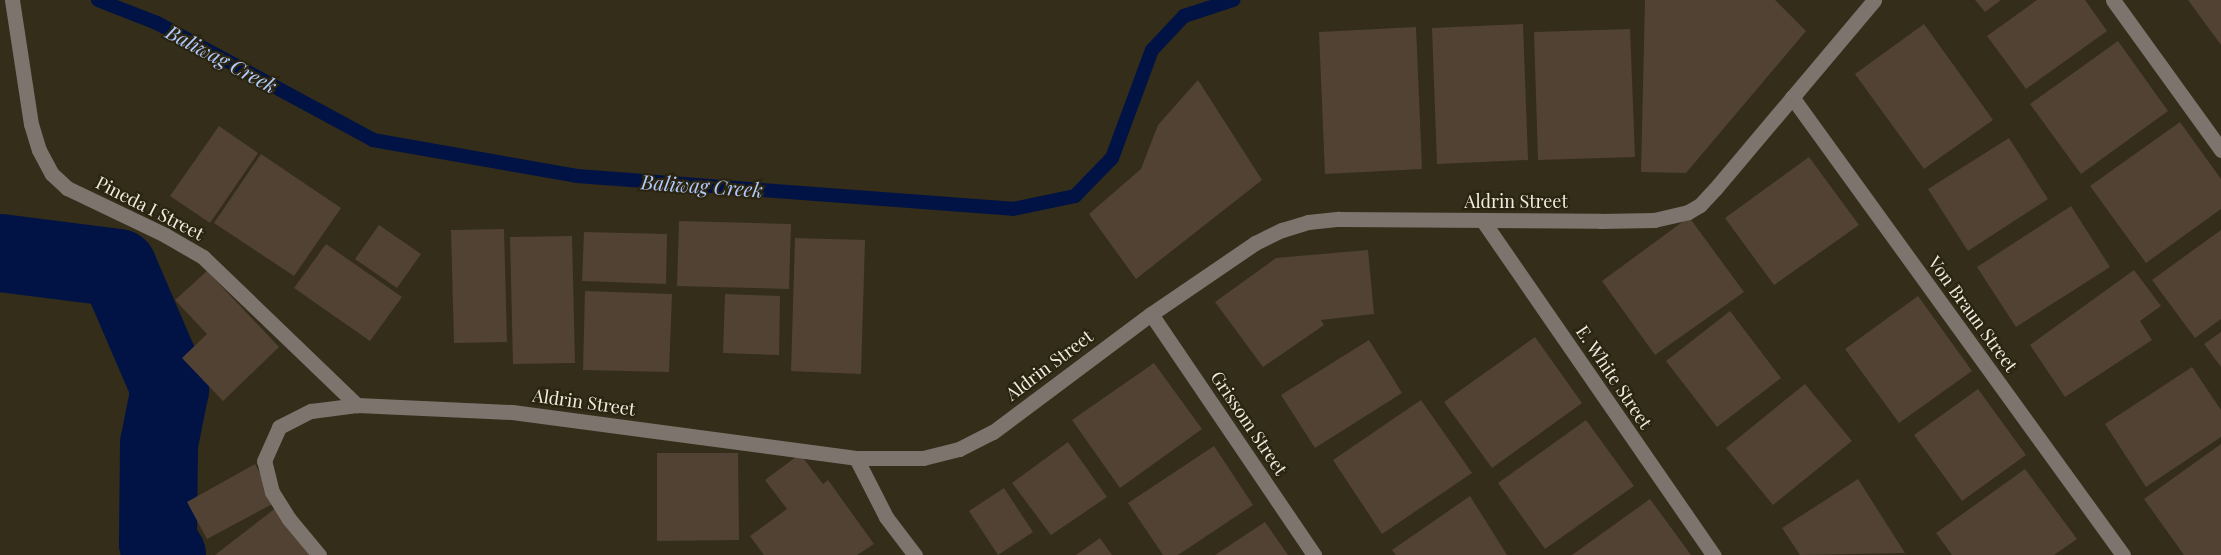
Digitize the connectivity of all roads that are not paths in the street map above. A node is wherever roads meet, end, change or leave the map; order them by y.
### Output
1 (12, 0) edge
2 (1874, 0) edge
3 (2113, 0) edge
4 (1792, 97) junction
5 (2221, 150) edge
6 (1483, 221) junction
7 (1151, 314) junction
8 (357, 405) junction
9 (856, 458) junction
10 (319, 555) edge
11 (915, 555) edge
12 (1314, 555) edge
13 (1713, 555) edge
14 (2123, 555) edge

1 - 8 street, Pineda I Street
2 - 4 street, Aldrin Street
3 - 5 street
4 - 6 street, Aldrin Street
4 - 14 street, Von Braun Street
6 - 7 street, Aldrin Street
6 - 13 street, E. White Street
7 - 9 street, Aldrin Street
7 - 12 street, Grissom Street
8 - 9 street, Aldrin Street
8 - 10 street, Aldrin Street
9 - 11 street

